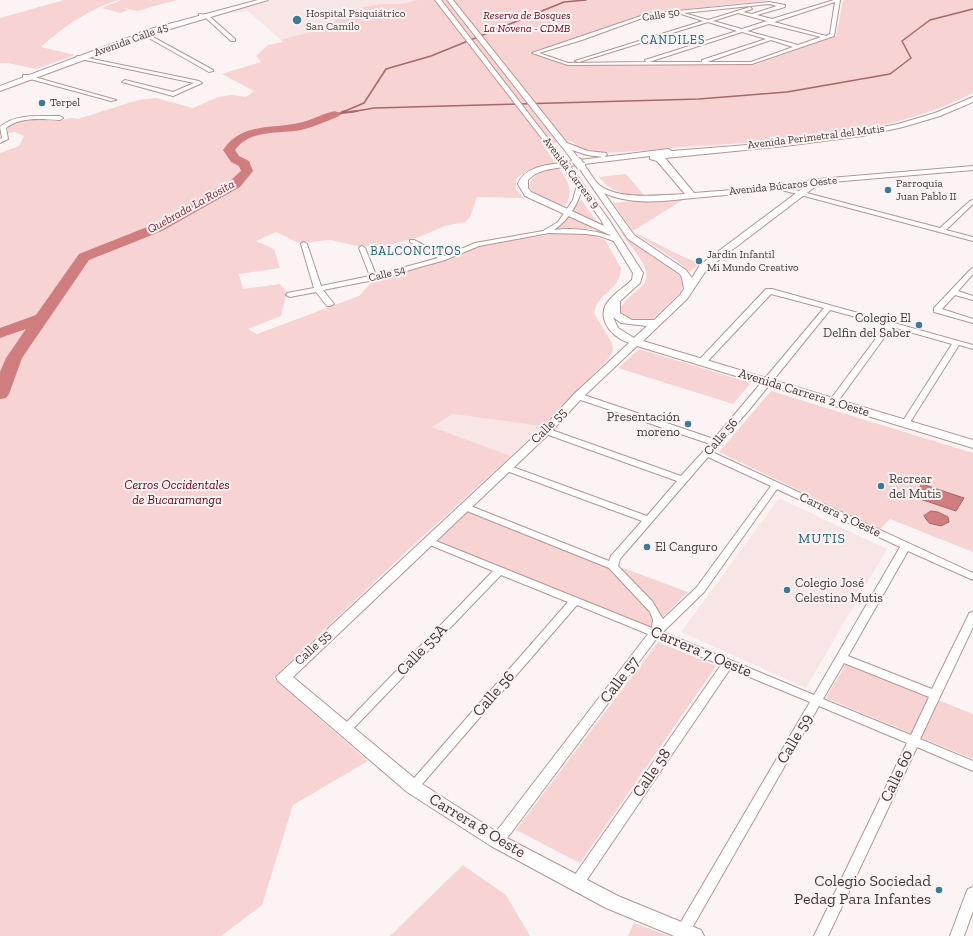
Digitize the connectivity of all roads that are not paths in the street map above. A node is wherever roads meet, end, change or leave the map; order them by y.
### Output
1 (255, 0) edge
2 (265, 0) edge
3 (438, 0) edge
4 (450, 0) edge
5 (778, 0) edge
6 (838, 0) edge
7 (769, 3) junction
8 (674, 12) junction
9 (740, 12) junction
10 (204, 15) junction
11 (753, 15) junction
12 (708, 21) junction
13 (771, 21) junction
14 (742, 31) junction
15 (144, 33) junction
16 (826, 37) junction
17 (771, 39) junction
18 (233, 40) dead end
19 (799, 47) junction
20 (80, 57) junction
21 (568, 64) junction
22 (638, 64) junction
23 (697, 64) junction
24 (211, 71) dead end
25 (149, 72) junction
26 (28, 77) junction
27 (0, 86) edge
28 (0, 89) edge
29 (973, 99) edge
30 (113, 100) dead end
31 (60, 118) dead end
32 (0, 140) edge
33 (564, 144) junction
34 (727, 148) junction
35 (677, 149) junction
36 (630, 157) junction
37 (660, 159) junction
38 (973, 168) edge
39 (818, 181) junction
40 (580, 184) junction
41 (596, 186) junction
42 (780, 188) junction
43 (800, 193) junction
44 (691, 195) junction
45 (972, 202) edge
46 (568, 212) junction
47 (942, 230) junction
48 (545, 233) junction
49 (614, 233) junction
50 (973, 239) edge
51 (412, 241) dead end
52 (619, 242) junction
53 (304, 244) dead end
54 (362, 248) dead end
55 (443, 258) junction
56 (973, 270) edge
57 (970, 277) edge
58 (374, 278) junction
59 (318, 289) junction
60 (689, 290) junction
61 (953, 292) junction
62 (290, 294) dead end
63 (616, 298) junction
64 (973, 298) edge
65 (330, 304) dead end
66 (828, 308) junction
67 (973, 321) edge
68 (657, 322) junction
69 (891, 324) junction
70 (635, 342) junction
71 (957, 342) junction
72 (973, 347) edge
73 (702, 362) junction
74 (766, 382) junction
75 (578, 396) junction
76 (833, 402) junction
77 (905, 424) junction
78 (546, 431) junction
79 (716, 443) junction
80 (973, 444) edge
81 (707, 453) junction
82 (507, 468) junction
83 (683, 480) junction
84 (776, 485) junction
85 (465, 507) junction
86 (649, 520) junction
87 (428, 541) junction
88 (906, 546) junction
89 (614, 566) junction
90 (500, 570) junction
91 (973, 577) edge
92 (576, 601) junction
93 (973, 616) edge
94 (656, 633) junction
95 (841, 658) junction
96 (728, 663) junction
97 (282, 677) joint
98 (935, 695) junction
99 (817, 700) junction
100 (345, 730) junction
101 (914, 741) junction
102 (973, 766) edge
103 (413, 787) junction
104 (497, 841) junction
105 (577, 883) junction
106 (973, 893) edge
107 (689, 934) edge
108 (821, 936) edge
109 (957, 936) edge

1 - 10 main road, Avenida Calle 45
2 - 10 main road, Avenida Calle 45
3 - 40 main road, Avenida Carrera 9
4 - 33 main road, Avenida Carrera 9
5 - 7 street
6 - 13 street
6 - 16 street
7 - 8 street, Calle 50
7 - 9 street
7 - 11 street
8 - 12 street
8 - 21 street, Calle 50
9 - 11 street
9 - 12 street
10 - 15 main road, Avenida Calle 45
10 - 18 street
11 - 13 street
12 - 14 street
12 - 21 street
13 - 14 street
13 - 16 street
14 - 17 street
14 - 22 street
15 - 20 main road, Avenida Calle 45
15 - 24 street
16 - 19 street
17 - 19 street
17 - 23 street
19 - 23 street
20 - 25 street
20 - 26 main road, Avenida Calle 45
21 - 22 street
22 - 23 street
25 - 25 street
26 - 27 main road, Avenida Calle 45
26 - 28 main road, Avenida Calle 45
26 - 30 street
29 - 34 main road, Avenida Perimetral del Mutis
31 - 32 street
33 - 35 main road
33 - 41 main road, Avenida Carrera 9
34 - 35 main road, Avenida Perimetral del Mutis
34 - 37 main road, Avenida Perimetral del Mutis
35 - 36 main road
36 - 37 main road
36 - 46 main road
37 - 44 main road
38 - 39 main road, Avenida Búcaros Oeste
39 - 42 main road, Avenida Búcaros Oeste
39 - 43 main road, Calle 55
40 - 46 street, Calle 54
40 - 49 main road, Avenida Carrera 9
41 - 44 main road, Avenida Búcaros Oeste
41 - 60 main road, Avenida Carrera 9
42 - 43 street
42 - 44 main road, Avenida Búcaros Oeste
43 - 47 street
43 - 60 main road, Calle 55
45 - 47 street
46 - 48 street, Calle 54
46 - 49 main road
47 - 50 street
48 - 52 street
48 - 55 street, Calle 54
49 - 52 main road, Avenida Carrera 9
51 - 55 street
52 - 63 main road, Avenida Carrera 9
53 - 59 street
54 - 58 street
55 - 58 street, Calle 54
56 - 57 street
57 - 61 street
58 - 59 street, Calle 54
59 - 62 street, Calle 54
59 - 65 street
60 - 68 main road, Calle 55
61 - 64 street
61 - 67 street
63 - 68 main road
63 - 70 main road, Avenida Carrera 9
66 - 69 street
66 - 73 street
66 - 74 street, Calle 56
68 - 70 main road, Calle 55
69 - 71 street
69 - 76 street
70 - 73 main road, Avenida Carrera 2 Oeste
70 - 75 main road, Calle 55
71 - 72 street
71 - 77 street
73 - 74 main road, Avenida Carrera 2 Oeste
74 - 76 main road, Avenida Carrera 2 Oeste
74 - 79 street, Calle 56
75 - 78 main road, Calle 55
75 - 79 street
76 - 77 main road, Avenida Carrera 2 Oeste
77 - 80 main road, Avenida Carrera 2 Oeste
78 - 82 main road, Calle 55
78 - 83 street
79 - 81 street, Calle 56
81 - 83 street, Calle 56
81 - 84 street, Carrera 3 Oeste
82 - 85 main road, Calle 55
82 - 86 street
83 - 86 street, Calle 56
84 - 88 street, Carrera 3 Oeste
84 - 94 street, Calle 57
85 - 87 main road, Calle 55
85 - 89 street
86 - 89 street, Calle 56
87 - 90 street, Carrera 7 Oeste
87 - 97 main road, Calle 55
88 - 91 street, Carrera 3 Oeste
88 - 95 street, Calle 59
89 - 94 street
90 - 92 street, Carrera 7 Oeste
90 - 100 street, Calle 55A
92 - 94 street, Carrera 7 Oeste
92 - 103 street, Calle 56
93 - 98 street, Calle 60
94 - 96 street, Carrera 7 Oeste
94 - 104 street, Calle 57
95 - 98 street
95 - 99 street, Calle 59
96 - 99 street, Carrera 7 Oeste
96 - 105 street, Calle 58
97 - 100 main road, Carrera 8 Oeste
98 - 101 street, Calle 60
99 - 101 street, Carrera 7 Oeste
99 - 107 street, Calle 59
100 - 103 main road, Carrera 8 Oeste
101 - 102 street, Carrera 7 Oeste
101 - 108 street, Calle 60
103 - 104 main road, Carrera 8 Oeste
104 - 105 main road, Carrera 8 Oeste
105 - 107 main road, Carrera 8 Oeste
106 - 109 street

